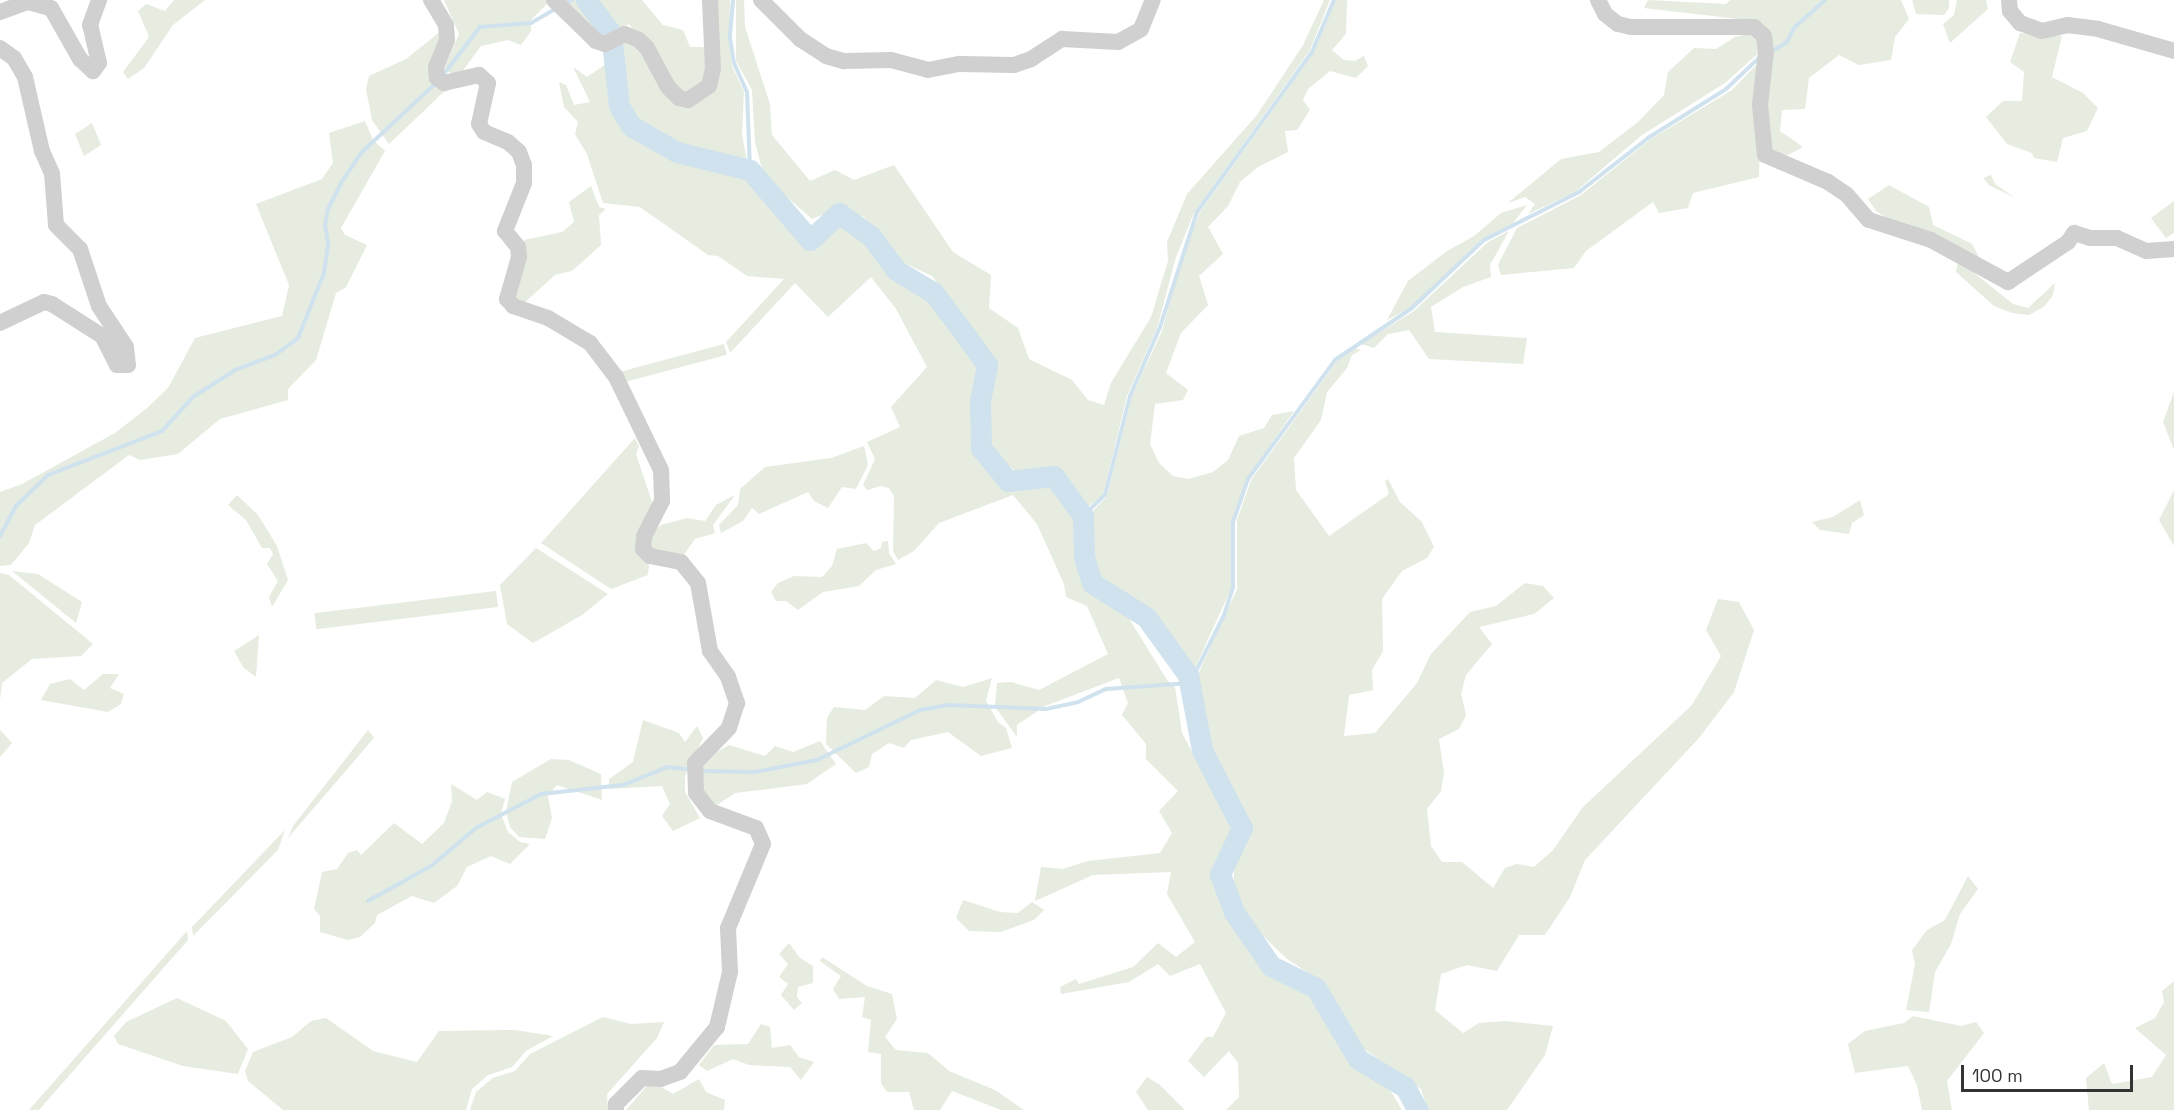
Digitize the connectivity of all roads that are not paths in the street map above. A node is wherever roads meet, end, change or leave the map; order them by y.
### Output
1 (99, 0) edge
2 (431, 0) edge
3 (554, 0) edge
4 (711, 0) edge
5 (761, 0) edge
6 (1153, 0) edge
7 (1598, 0) edge
8 (2009, 0) edge
9 (0, 12) edge
10 (0, 48) edge
11 (2174, 51) edge
12 (2174, 249) edge
13 (0, 323) edge
14 (616, 1110) edge

1 - 9 street
2 - 14 street
3 - 4 street
5 - 6 street
7 - 12 street
8 - 11 street
10 - 13 street

